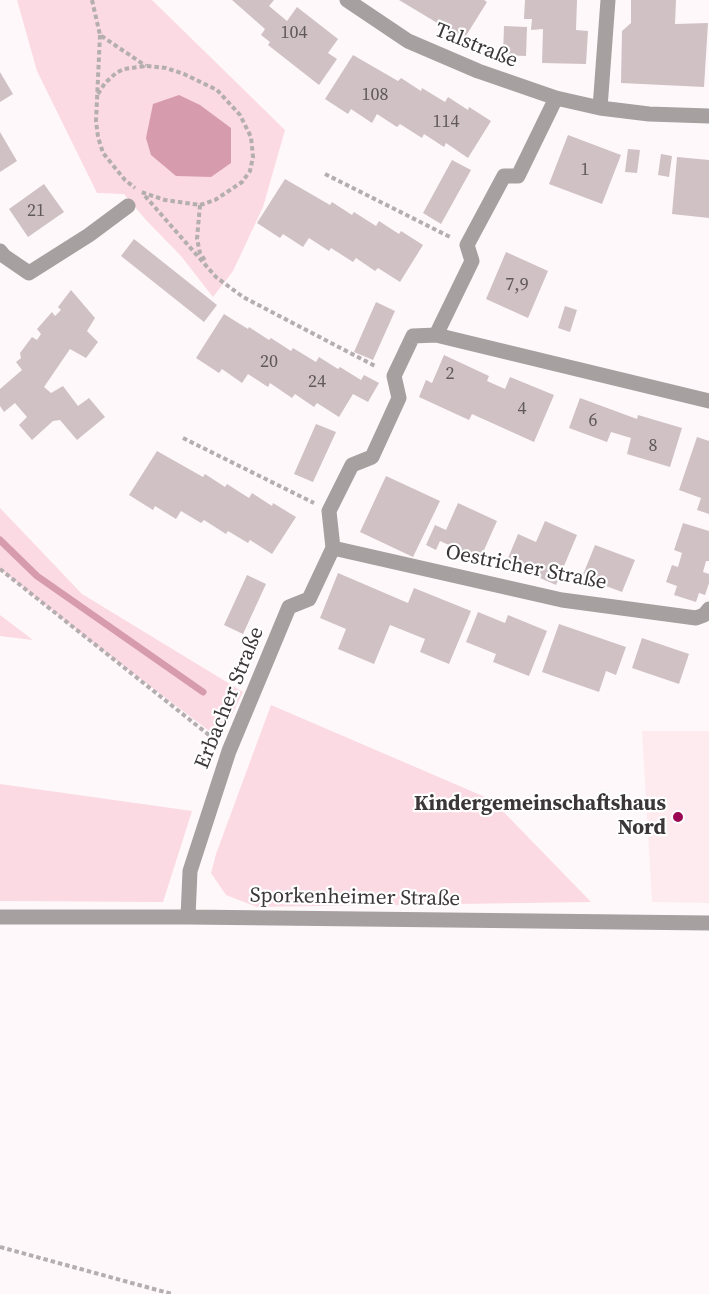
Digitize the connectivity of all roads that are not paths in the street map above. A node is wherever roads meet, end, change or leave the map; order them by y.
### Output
1 (347, 0) edge
2 (608, 0) edge
3 (556, 98) junction
4 (600, 108) junction
5 (709, 116) edge
6 (128, 206) dead end
7 (0, 251) edge
8 (436, 335) junction
9 (709, 401) edge
10 (333, 548) junction
11 (709, 609) edge
12 (0, 917) edge
13 (188, 917) junction
14 (709, 923) edge

1 - 3 street, Talstraße
2 - 4 street
3 - 4 street, Talstraße
3 - 8 street
4 - 5 street, Talstraße
6 - 7 street
8 - 9 street
8 - 10 street
10 - 11 street, Oestricher Straße
10 - 13 street, Erbacher Straße
12 - 13 street, Sporkenheimer Straße
13 - 14 street, Sporkenheimer Straße

